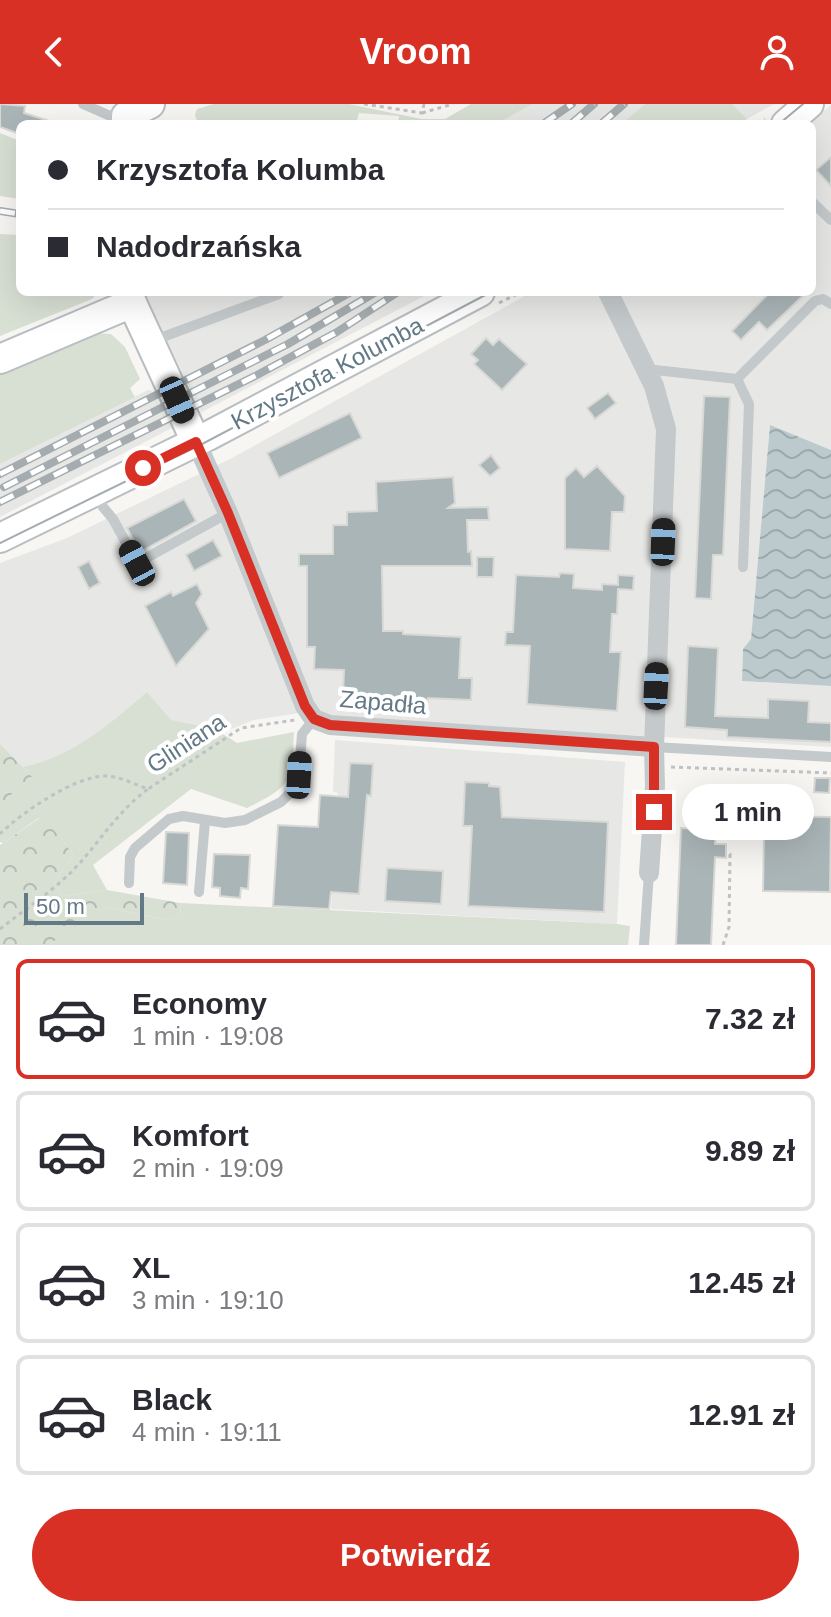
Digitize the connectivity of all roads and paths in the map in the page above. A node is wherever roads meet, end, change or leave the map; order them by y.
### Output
1 (83, 104) edge
2 (364, 104) edge
3 (424, 104) edge
4 (453, 104) edge
5 (809, 104) edge
6 (422, 113) junction
7 (134, 115) edge
8 (791, 120) edge
9 (816, 206) edge
10 (831, 220) edge
11 (274, 296) edge
12 (472, 296) edge
13 (610, 296) edge
14 (130, 297) edge
15 (831, 304) edge
16 (150, 341) junction
17 (0, 359) edge
18 (646, 369) junction
19 (737, 379) junction
20 (196, 442) junction
21 (95, 491) junction
22 (228, 513) junction
23 (0, 538) edge
24 (743, 567) dead end
25 (314, 719) junction
26 (654, 747) junction
27 (831, 757) edge
28 (667, 770) dead end
29 (831, 773) edge
30 (148, 789) junction
31 (205, 821) junction
32 (0, 834) edge
33 (726, 854) dead end
34 (649, 873) joint
35 (129, 883) dead end
36 (199, 892) dead end
37 (0, 929) edge
38 (644, 945) edge
39 (723, 945) edge

1 - 7 lane
2 - 6 path
3 - 6 path
4 - 6 path
5 - 8 street
9 - 10 lane
11 - 16 lane
12 - 20 street, Krzysztofa Kolumba
13 - 18 street
14 - 16 street
14 - 17 street
15 - 19 lane
16 - 20 street
18 - 19 lane
18 - 26 street
19 - 24 lane
20 - 21 street, Krzysztofa Kolumba
20 - 22 street, Zapadła
21 - 22 lane
21 - 23 street, Krzysztofa Kolumba
22 - 25 street, Zapadła
25 - 26 street, Zapadła
25 - 30 path, Gliniana
25 - 31 lane
26 - 27 lane
26 - 34 street
28 - 29 path
30 - 32 path, Gliniana
30 - 37 path
31 - 35 lane
31 - 36 lane
33 - 39 path
34 - 38 lane

